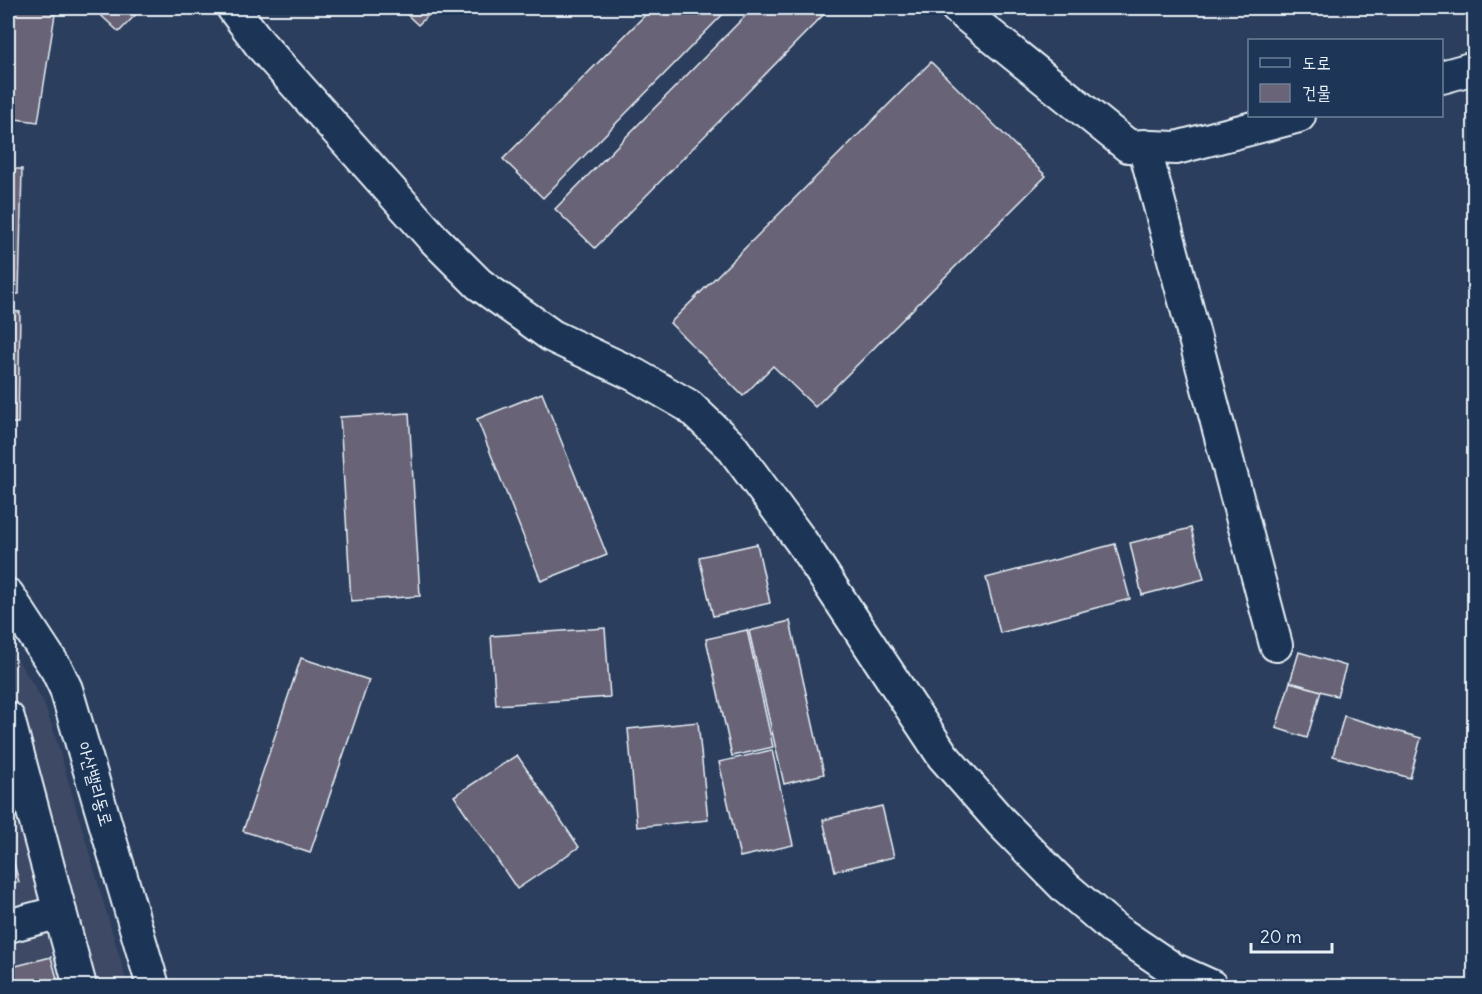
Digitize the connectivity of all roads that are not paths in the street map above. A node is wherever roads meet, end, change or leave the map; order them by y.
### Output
1 (233, 8) edge
2 (957, 8) edge
3 (1474, 68) edge
4 (1443, 77) edge
5 (1295, 117) edge
6 (1144, 146) junction
7 (8, 595) edge
8 (1276, 645) dead end
9 (8, 718) edge
10 (60, 912) junction
11 (8, 926) edge
12 (80, 987) edge
13 (153, 987) edge
14 (1211, 987) edge

1 - 14 street
2 - 6 street
3 - 4 street
5 - 6 street
6 - 8 street
7 - 13 street, 아산밸리동로
9 - 10 street
10 - 11 street
10 - 12 street

